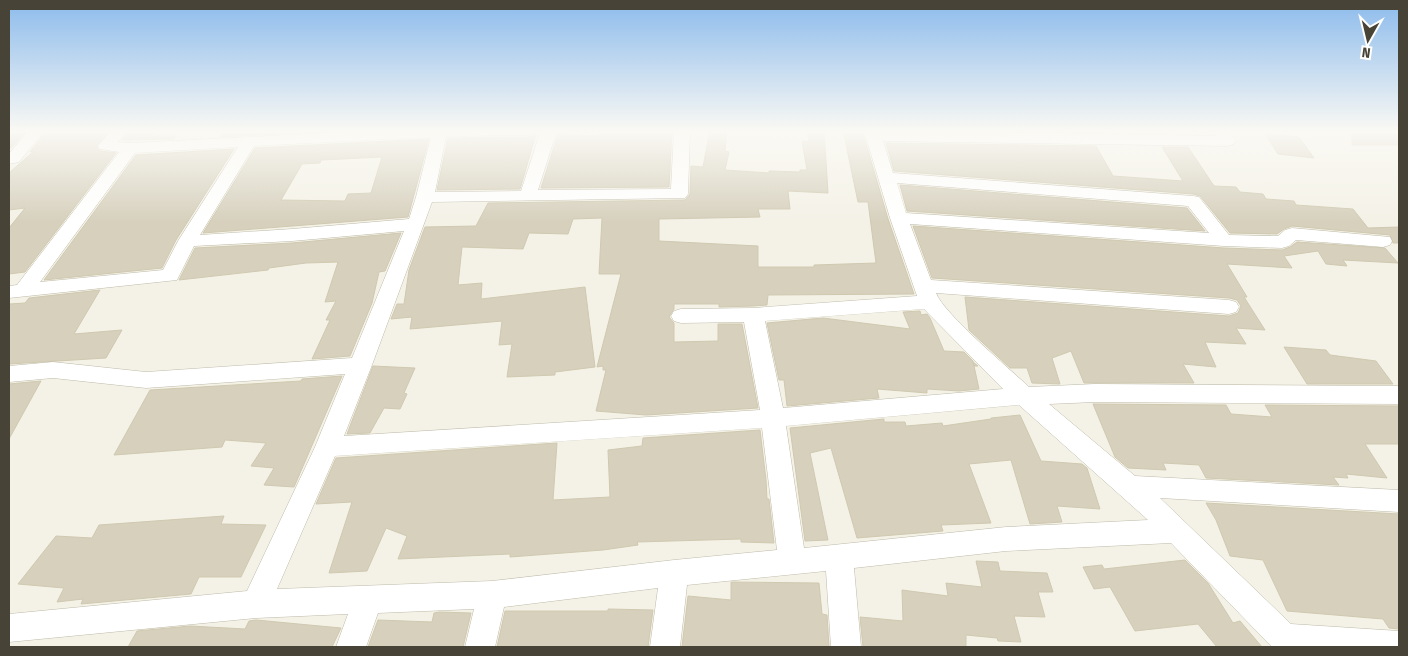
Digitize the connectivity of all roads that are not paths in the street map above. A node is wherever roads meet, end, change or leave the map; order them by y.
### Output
1 (120, 161) edge
2 (237, 161) edge
3 (433, 161) edge
4 (539, 161) edge
5 (681, 161) edge
6 (881, 161) edge
7 (886, 177) junction
8 (528, 196) junction
9 (425, 197) junction
10 (899, 218) junction
11 (416, 224) junction
12 (1224, 240) junction
13 (187, 241) junction
14 (1383, 241) dead end
15 (16, 291) edge
16 (926, 294) junction
17 (1229, 307) dead end
18 (753, 315) junction
19 (681, 316) dead end
20 (361, 365) junction
21 (9, 374) edge
22 (1399, 395) edge
23 (1024, 396) junction
24 (773, 418) junction
25 (327, 447) junction
26 (1128, 486) junction
27 (1399, 501) edge
28 (1176, 531) junction
29 (839, 557) junction
30 (792, 562) junction
31 (674, 573) junction
32 (492, 595) junction
33 (368, 601) junction
34 (256, 604) junction
35 (9, 628) edge
36 (1289, 643) edge
37 (1399, 646) edge
38 (352, 647) edge
39 (480, 647) edge
40 (665, 647) edge
41 (846, 647) edge

1 - 15 street
2 - 13 street
3 - 9 street
4 - 8 street
5 - 8 street
6 - 7 street
7 - 10 street
7 - 12 street
8 - 9 street
9 - 11 street
10 - 12 street
10 - 16 street
11 - 13 street
11 - 20 street
12 - 14 street
13 - 15 street
16 - 17 street
16 - 18 street
16 - 23 street
18 - 19 street
18 - 24 street
20 - 21 street
20 - 25 street
22 - 23 street
23 - 24 street
23 - 26 street
24 - 25 street
24 - 30 street
25 - 34 street
26 - 27 street
26 - 28 street
28 - 29 street
28 - 36 street
29 - 30 street
29 - 41 street
30 - 31 street
31 - 32 street
31 - 40 street
32 - 33 street
32 - 39 street
33 - 34 street
33 - 38 street
34 - 35 street
36 - 37 street

